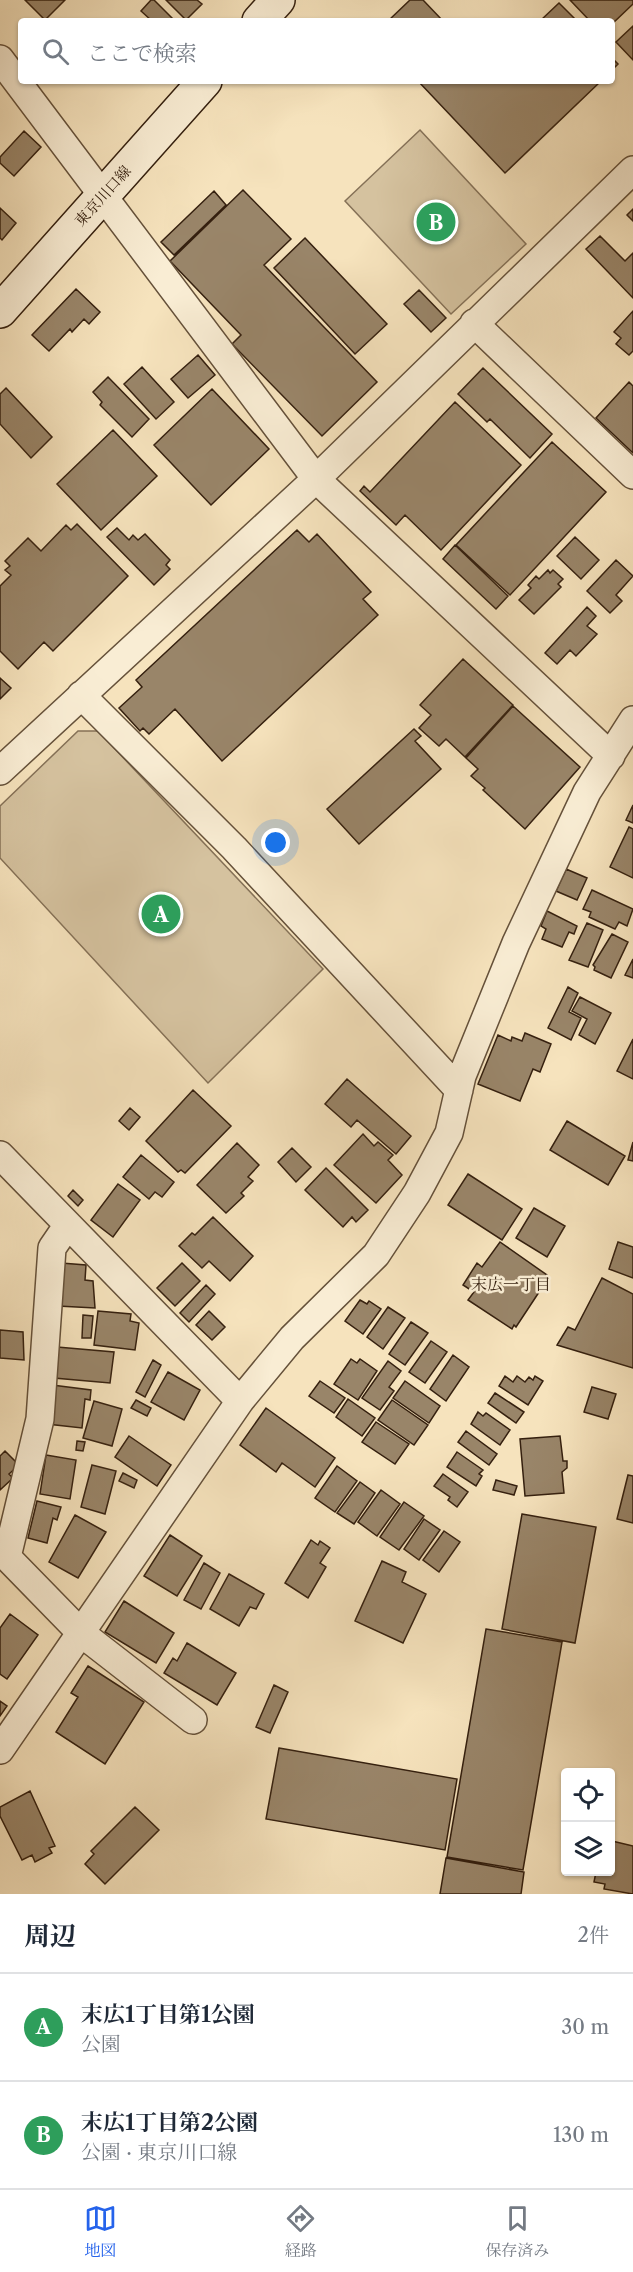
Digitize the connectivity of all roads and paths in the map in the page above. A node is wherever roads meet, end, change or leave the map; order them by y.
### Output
1 (278, 0) edge
2 (262, 18) edge
3 (0, 59) edge
4 (18, 83) edge
5 (19, 84) edge
6 (202, 84) edge
7 (633, 170) edge
8 (102, 196) junction
9 (0, 311) edge
10 (474, 322) junction
11 (633, 475) edge
12 (316, 479) junction
13 (81, 695) junction
14 (633, 720) edge
15 (610, 756) junction
16 (0, 771) edge
17 (459, 1090) junction
18 (0, 1155) edge
19 (67, 1226) junction
20 (240, 1401) junction
21 (4, 1554) edge
22 (81, 1633) junction
23 (193, 1720) dead end
24 (0, 1750) edge

1 - 2 main road
3 - 4 street
5 - 8 street
6 - 8 main road, 東京川口線
7 - 10 street
8 - 9 main road, 東京川口線
8 - 12 street
10 - 11 street
10 - 12 street
12 - 13 street
12 - 15 street
13 - 16 street
13 - 17 street
14 - 15 street
15 - 17 street
17 - 20 street
18 - 19 street
19 - 20 street
19 - 21 street
20 - 22 street
21 - 22 street
22 - 23 street
22 - 24 street

